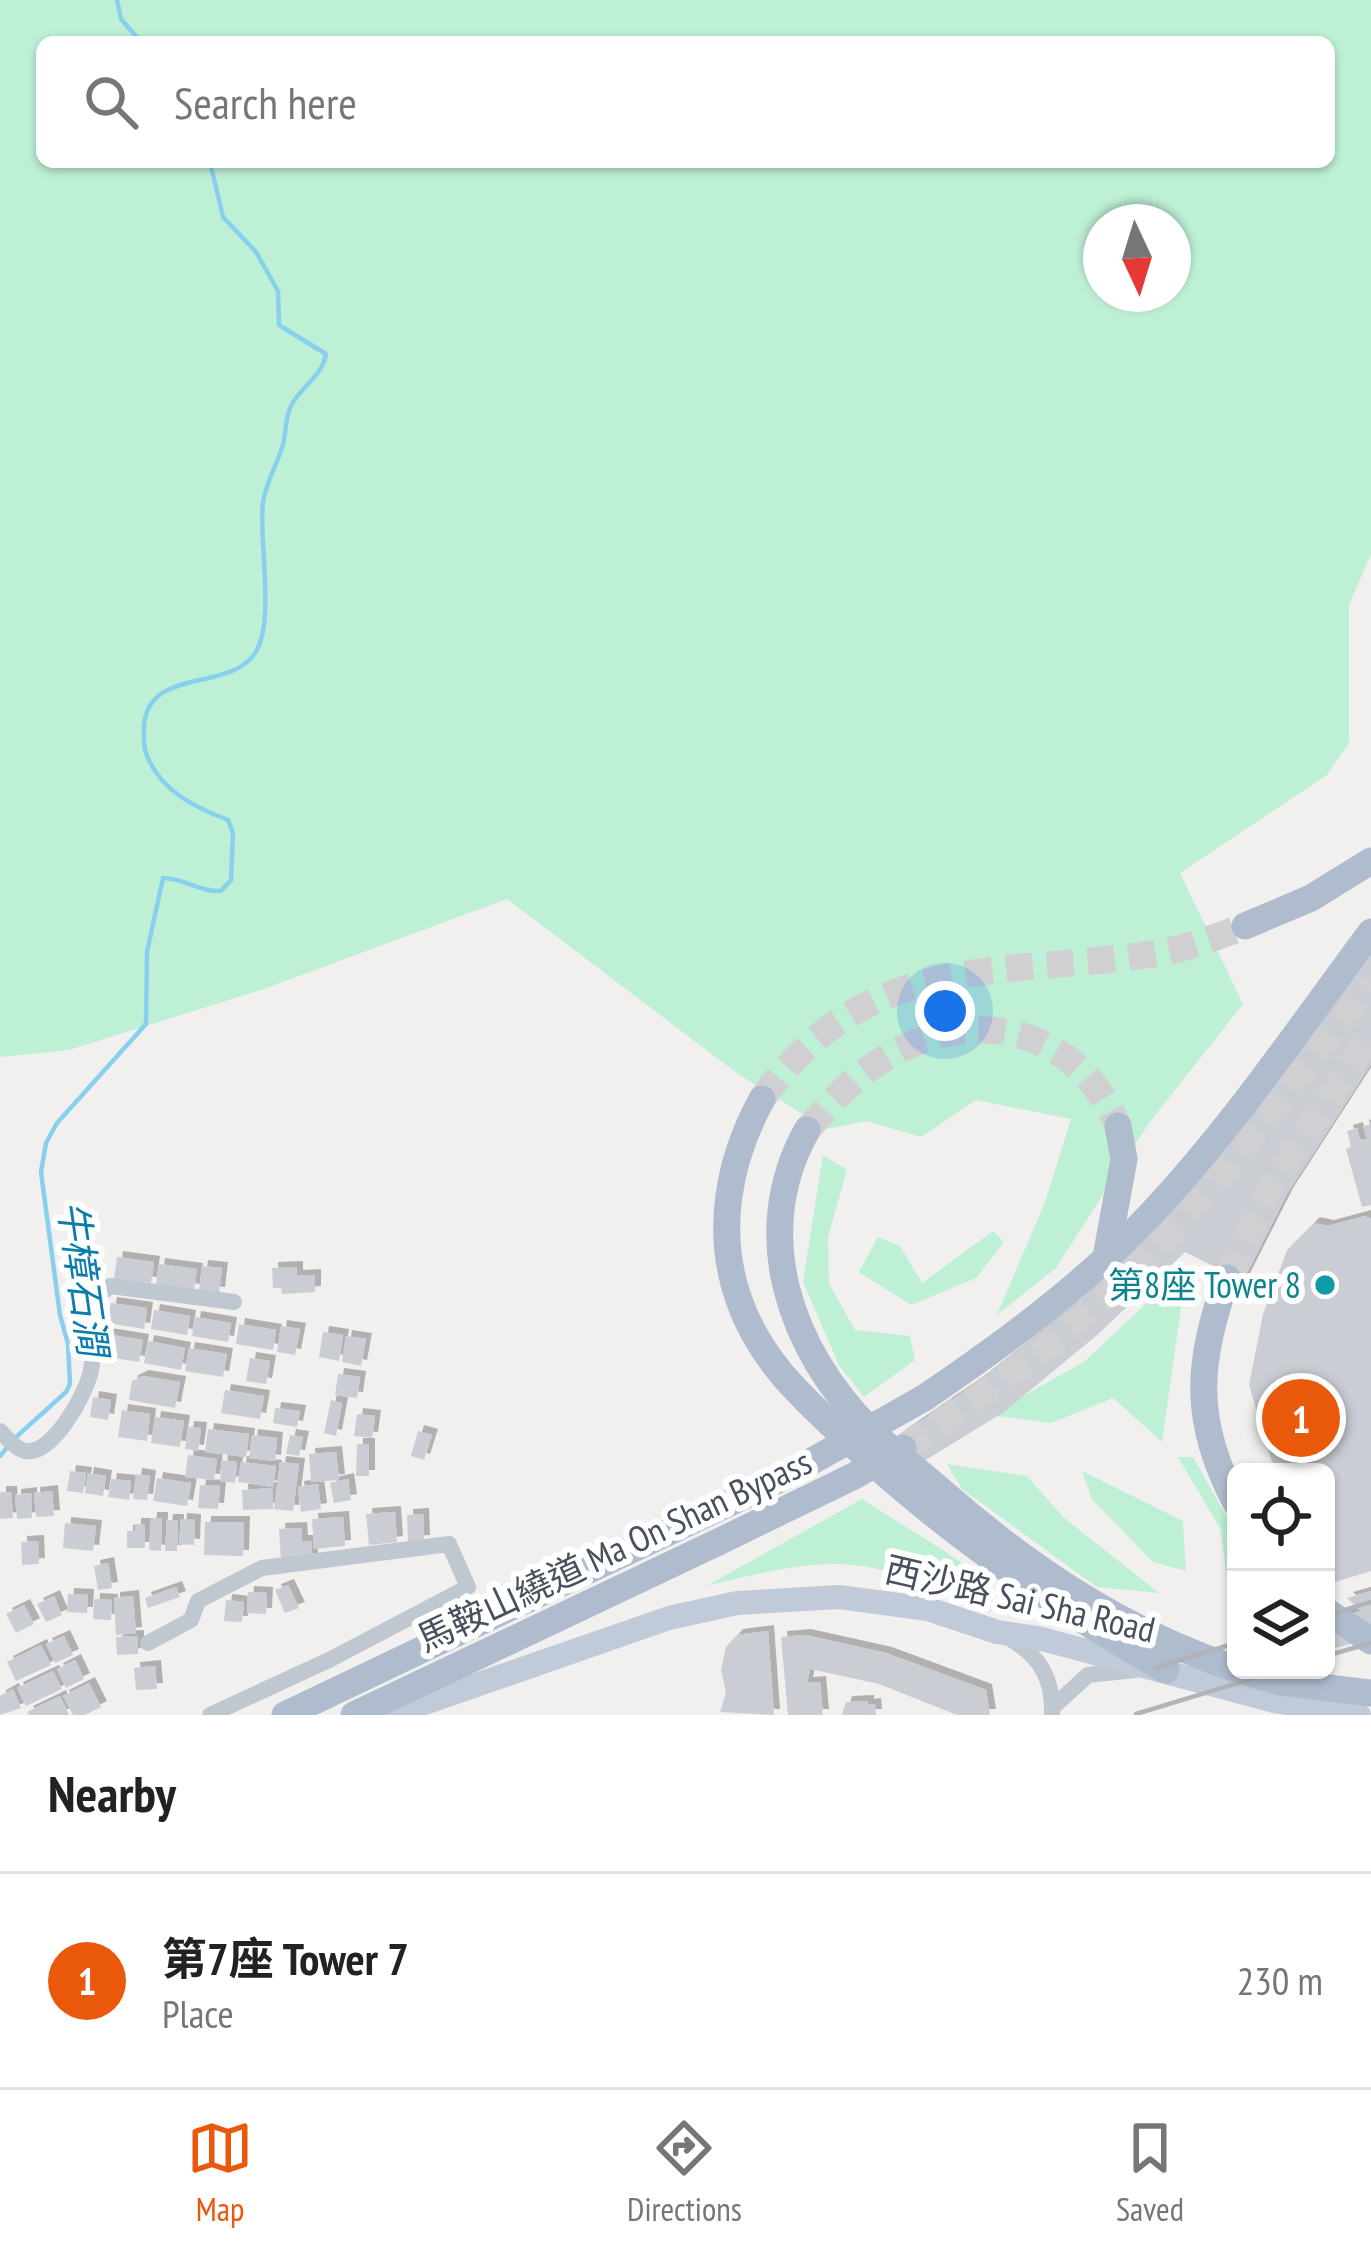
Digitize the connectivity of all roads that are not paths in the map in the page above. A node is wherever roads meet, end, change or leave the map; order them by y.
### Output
1 (1371, 861) edge
2 (1245, 926) tunnel mouth
3 (1371, 932) edge
4 (763, 1099) tunnel mouth
5 (1118, 1126) tunnel mouth
6 (807, 1130) tunnel mouth
7 (1106, 1257) junction
8 (1227, 1278) tunnel mouth
9 (234, 1302) dead end
10 (0, 1432) edge
11 (903, 1448) tunnel mouth
12 (1227, 1484) edge
13 (1335, 1617) edge
14 (997, 1632) junction
15 (1371, 1641) edge
16 (148, 1643) dead end
17 (1227, 1666) edge
18 (1166, 1670) junction
19 (1268, 1679) edge
20 (1371, 1693) edge
21 (1053, 1711) edge
22 (210, 1715) edge
23 (285, 1715) edge
24 (354, 1715) edge
25 (390, 1715) edge
26 (1359, 1715) edge

1 - 2 main road
3 - 7 main road, 馬鞍山繞道 Ma On Shan Bypass
4 - 18 main road
5 - 7 main road
6 - 17 main road
7 - 23 main road, 馬鞍山繞道 Ma On Shan Bypass, bridge
8 - 12 main road
9 - 10 street
11 - 24 main road, 馬鞍山繞道 Ma On Shan Bypass, bridge
13 - 15 main road
14 - 18 main road, 西沙路 Sai Sha Road
14 - 21 street
14 - 25 main road, 西沙路 Sai Sha Road
16 - 22 street
18 - 21 street
18 - 26 main road, 西沙路 Sai Sha Road
19 - 20 main road

